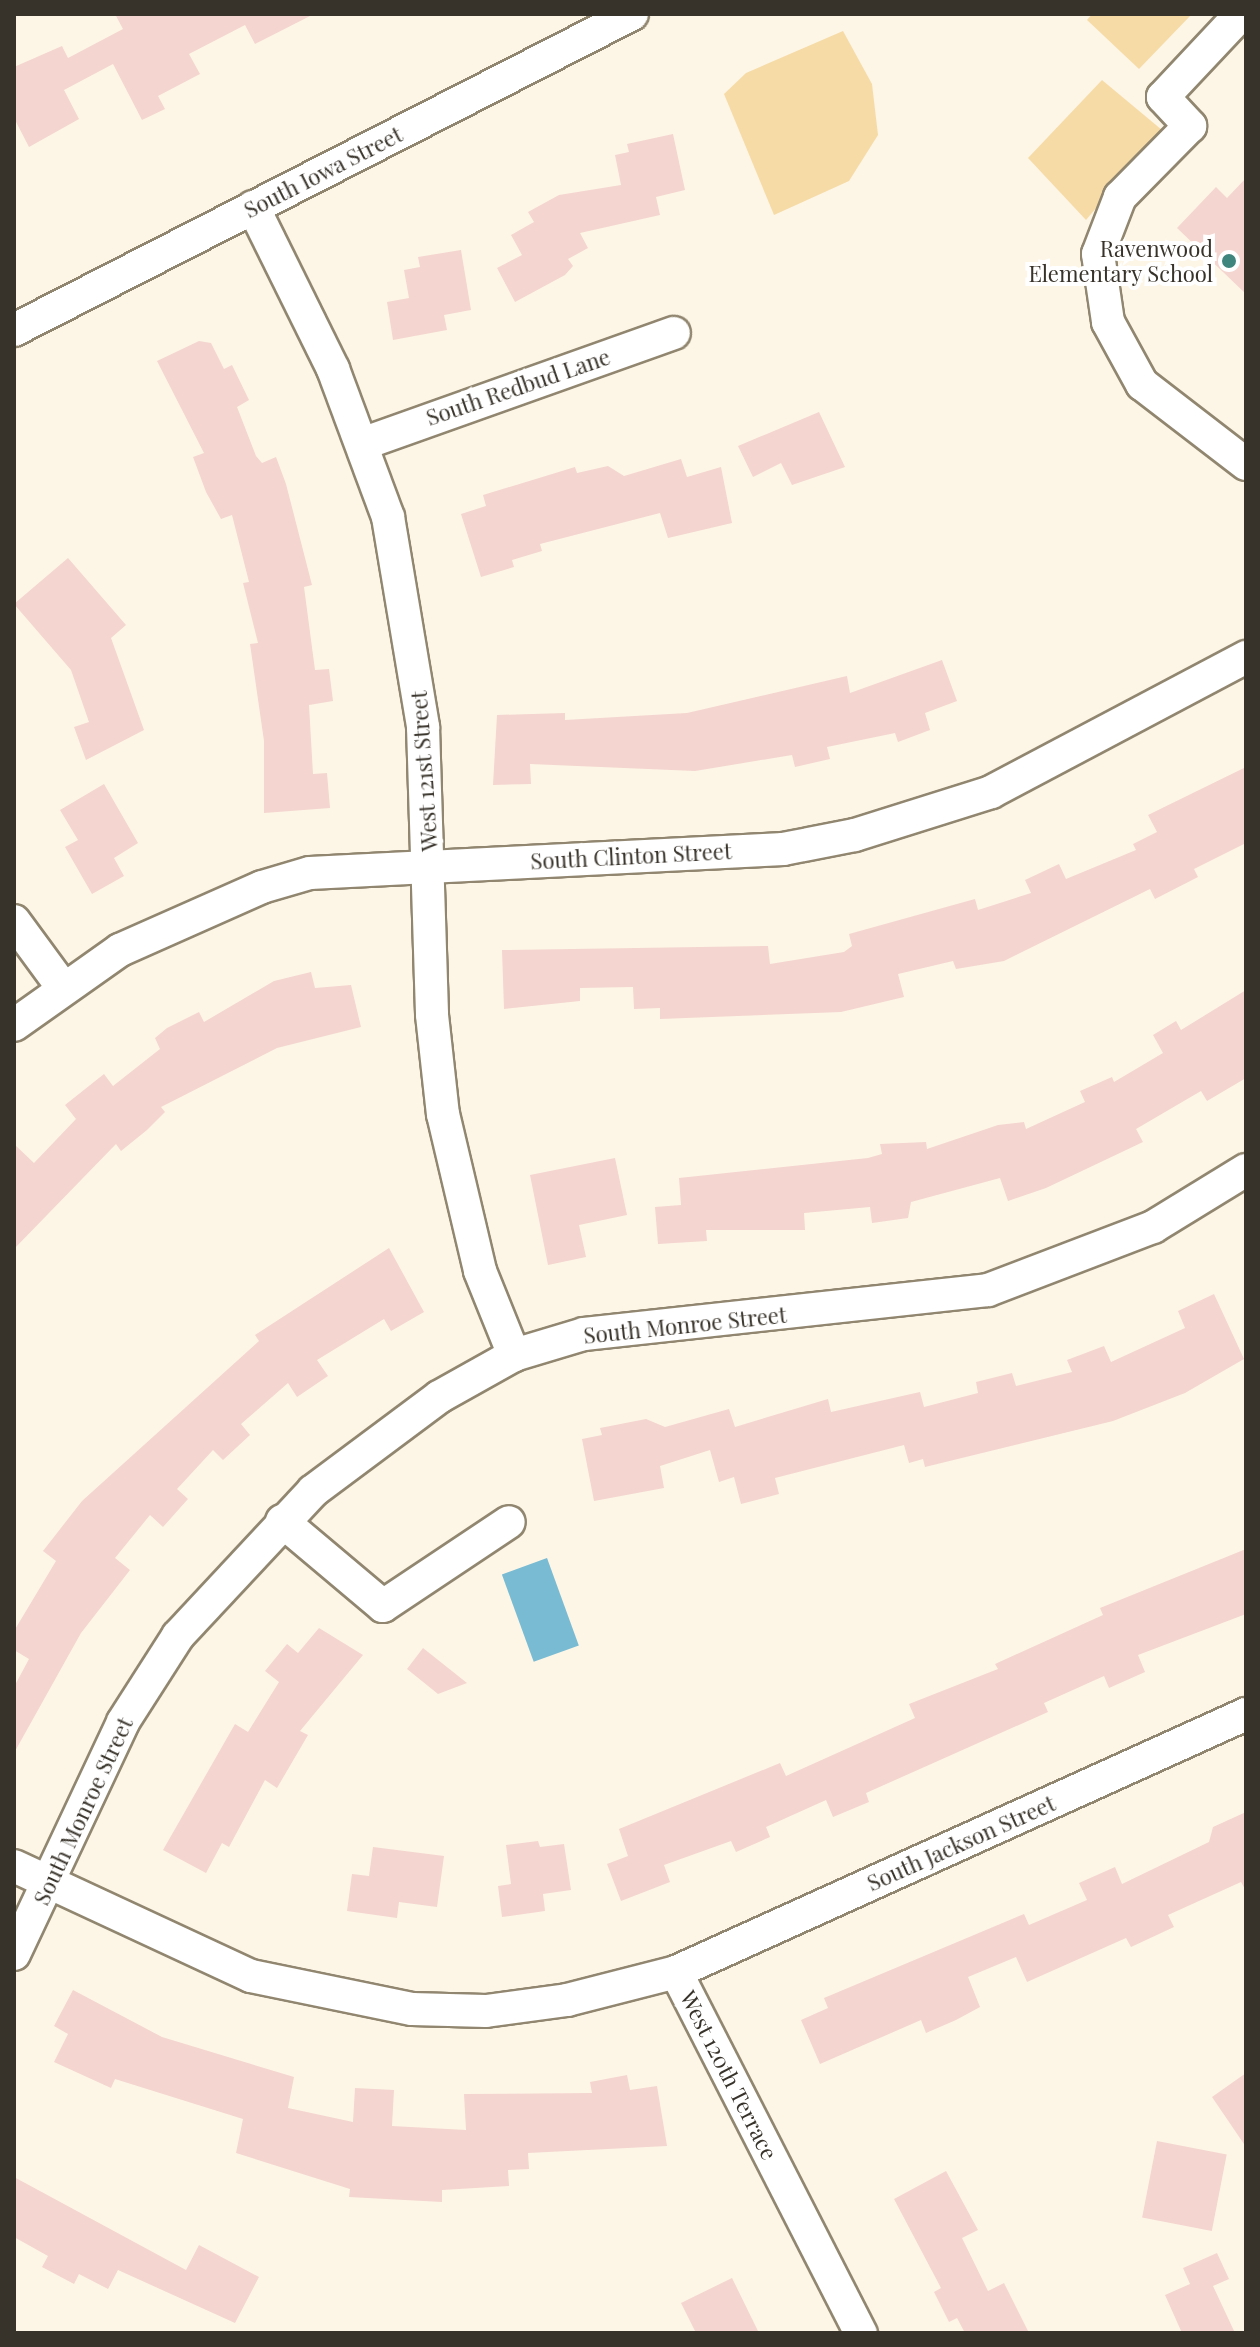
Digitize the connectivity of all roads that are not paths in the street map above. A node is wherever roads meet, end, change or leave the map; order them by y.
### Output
1 (632, 14) edge
2 (1241, 14) edge
3 (253, 207) junction
4 (14, 330) edge
5 (674, 333) dead end
6 (362, 444) junction
7 (1246, 464) edge
8 (1246, 657) edge
9 (430, 866) junction
10 (14, 921) edge
11 (61, 985) junction
12 (14, 1025) edge
13 (1246, 1170) edge
14 (514, 1355) junction
15 (282, 1521) junction
16 (509, 1522) dead end
17 (1246, 1714) edge
18 (14, 1866) edge
19 (50, 1885) junction
20 (14, 1954) edge
21 (676, 1972) junction
22 (861, 2333) edge

1 - 3 street, South Iowa Street
2 - 7 street
3 - 4 street, South Iowa Street
3 - 6 street, West 121st Street
5 - 6 street, South Redbud Lane
6 - 9 street, West 121st Street
8 - 9 street, South Clinton Street
9 - 11 street, South Clinton Street
9 - 14 street, West 121st Street
10 - 11 street
11 - 12 street, South Clinton Street
13 - 14 street, South Monroe Street
14 - 15 street, South Monroe Street
15 - 16 street
15 - 19 street, South Monroe Street
17 - 21 street, South Jackson Street
18 - 19 street, West 120th Terrace
19 - 20 street, South Monroe Street
19 - 21 street, West 120th Terrace
21 - 22 street, West 120th Terrace

